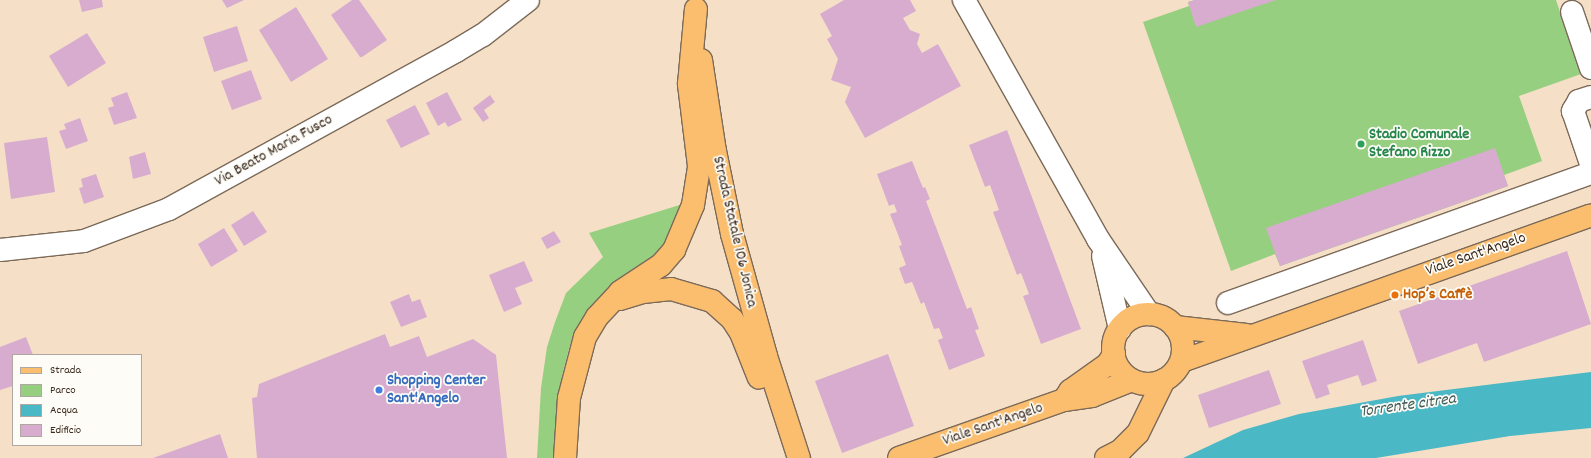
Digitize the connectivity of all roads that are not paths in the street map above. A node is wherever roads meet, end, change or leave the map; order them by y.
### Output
1 (528, 0) edge
2 (964, 0) edge
3 (695, 4) edge
4 (1572, 12) dead end
5 (1591, 68) edge
6 (1591, 97) edge
7 (1591, 164) edge
8 (1591, 173) edge
9 (1591, 215) edge
10 (1098, 239) junction
11 (0, 250) edge
12 (613, 300) junction
13 (1228, 303) dead end
14 (1148, 314) junction
15 (1176, 327) junction
16 (1120, 329) junction
17 (1249, 335) junction
18 (1114, 354) junction
19 (1182, 361) junction
20 (1164, 380) junction
21 (1133, 381) junction
22 (1064, 400) junction
23 (1138, 433) junction
24 (797, 454) edge
25 (565, 458) edge
26 (899, 458) edge
27 (1106, 458) edge

1 - 11 street, Via Beato Maria Fusco
2 - 10 street
3 - 12 main road
3 - 24 main road, Strada Statale 106 Jonica
4 - 5 street
6 - 7 street
8 - 13 street
9 - 17 main road, Viale Sant'Angelo
10 - 14 street
10 - 16 street
12 - 24 main road
12 - 25 main road
14 - 15 main road
14 - 16 main road
15 - 17 main road, Viale Sant'Angelo
15 - 19 main road
16 - 18 main road
17 - 19 main road, Viale Sant'Angelo
18 - 21 main road
18 - 22 main road, Viale Sant'Angelo
19 - 20 main road
20 - 21 main road
20 - 23 main road
21 - 22 main road, Viale Sant'Angelo
21 - 23 main road
22 - 26 main road, Viale Sant'Angelo
23 - 27 main road

